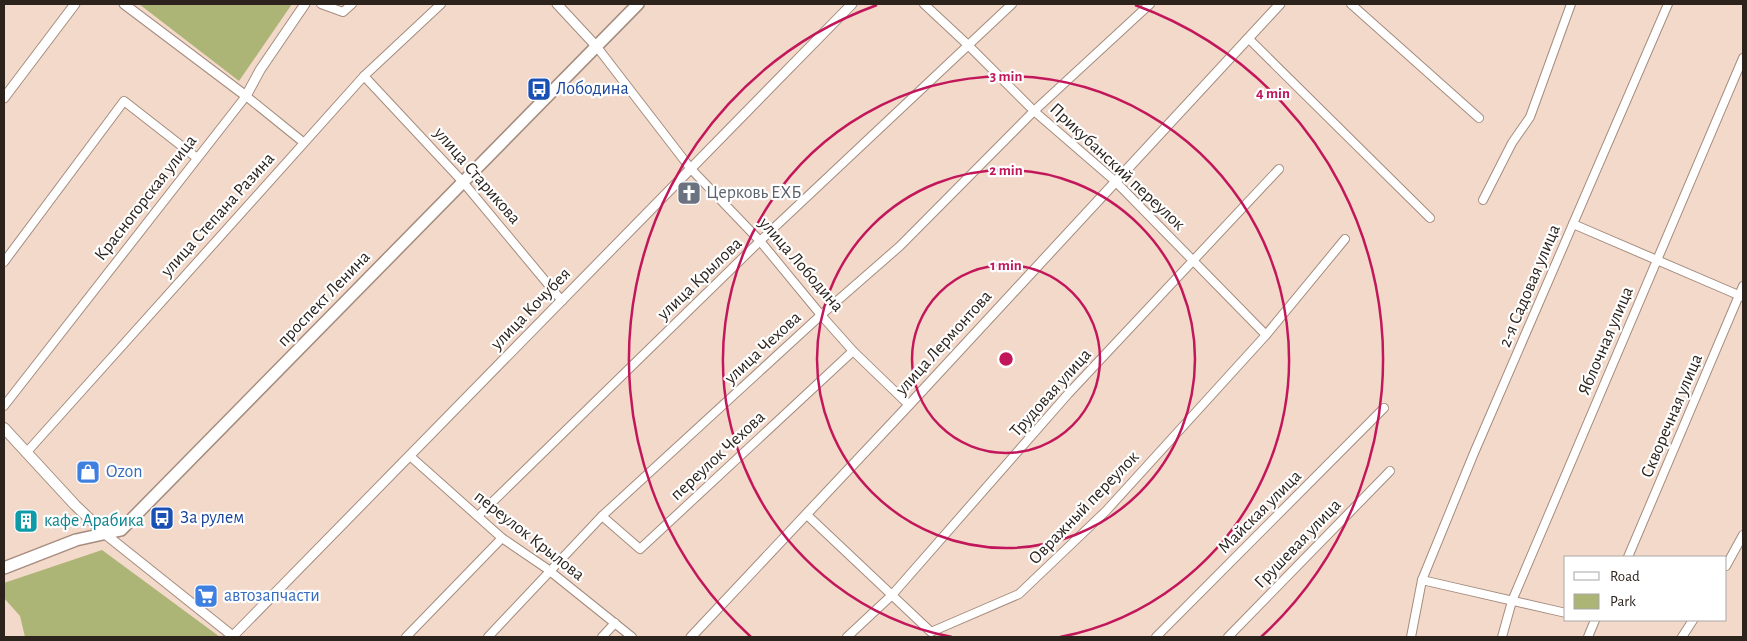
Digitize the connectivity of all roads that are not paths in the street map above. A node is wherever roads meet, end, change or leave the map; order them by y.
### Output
1 (75, 4) edge
2 (124, 4) edge
3 (305, 4) edge
4 (322, 4) edge
5 (352, 4) edge
6 (441, 4) edge
7 (557, 4) edge
8 (638, 4) edge
9 (852, 4) edge
10 (924, 4) edge
11 (1012, 4) edge
12 (1150, 4) edge
13 (1280, 4) edge
14 (1351, 4) edge
15 (1571, 4) edge
16 (1668, 4) edge
17 (1248, 38) junction
18 (968, 45) junction
19 (597, 47) junction
20 (1743, 58) edge
21 (364, 76) junction
22 (246, 96) junction
23 (4, 98) edge
24 (1034, 111) junction
25 (1479, 118) dead end
26 (303, 142) junction
27 (197, 158) junction
28 (691, 169) junction
29 (1278, 169) dead end
30 (1115, 181) junction
31 (463, 182) junction
32 (1483, 200) dead end
33 (1430, 218) dead end
34 (1573, 224) junction
35 (1345, 239) dead end
36 (760, 241) junction
37 (1194, 260) junction
38 (1657, 260) junction
39 (4, 262) edge
40 (1743, 286) edge
41 (1741, 297) edge
42 (562, 301) junction
43 (821, 315) junction
44 (1266, 334) junction
45 (853, 351) junction
46 (910, 405) junction
47 (4, 406) edge
48 (1384, 408) dead end
49 (4, 428) edge
50 (26, 453) junction
51 (410, 456) junction
52 (1390, 471) dead end
53 (806, 514) junction
54 (478, 516) junction
55 (602, 516) junction
56 (105, 534) junction
57 (1743, 535) edge
58 (502, 538) junction
59 (1628, 556) edge
60 (1727, 564) edge
61 (4, 568) edge
62 (550, 571) junction
63 (1422, 580) junction
64 (892, 595) junction
65 (1512, 602) junction
66 (1564, 613) edge
67 (1595, 621) edge
68 (1692, 621) edge
69 (615, 623) junction
70 (233, 637) edge
71 (406, 637) edge
72 (488, 637) edge
73 (602, 637) edge
74 (632, 637) edge
75 (691, 637) edge
76 (847, 637) edge
77 (1156, 637) edge
78 (1228, 637) edge
79 (1411, 637) edge
80 (1502, 637) edge
81 (1588, 637) edge
82 (1682, 637) edge

1 - 23 street
2 - 22 street
3 - 22 street, Красногорская улица
4 - 5 street
6 - 21 street, улица Степана Разина
7 - 19 street, улица Лободина
8 - 19 main road, проспект Ленина
9 - 28 street, улица Кочубея
10 - 18 street, Прикубанский переулок
11 - 18 street, улица Крылова
12 - 24 street, улица Чехова
13 - 17 street, улица Лермонтова
14 - 25 street
15 - 32 street
16 - 34 street, 2-я Садовая улица
17 - 30 street, улица Лермонтова
17 - 33 street
18 - 24 street, Прикубанский переулок
18 - 36 street, улица Крылова
19 - 28 street, улица Лободина
19 - 31 main road, проспект Ленина
20 - 38 street, Яблочная улица
21 - 26 street, улица Степана Разина
21 - 31 street, улица Старикова
22 - 26 street
22 - 27 street, Красногорская улица
24 - 30 street, Прикубанский переулок
24 - 43 street, улица Чехова
26 - 50 street, улица Степана Разина
27 - 39 street
27 - 47 street, Красногорская улица
28 - 36 street, улица Лободина
28 - 42 street, улица Кочубея
29 - 37 street, Трудовая улица
30 - 37 street, Прикубанский переулок
30 - 46 street, улица Лермонтова
31 - 42 street, улица Старикова
31 - 56 main road, проспект Ленина
34 - 38 street
34 - 63 street, 2-я Садовая улица
35 - 44 street, Овражный переулок
36 - 43 street, улица Лободина
36 - 54 street, улица Крылова
37 - 44 street, Прикубанский переулок
37 - 64 street, Трудовая улица
38 - 41 street
38 - 65 street, Яблочная улица
40 - 41 street, Скворечная улица
41 - 59 street, Скворечная улица
42 - 51 street, улица Кочубея
43 - 45 street, улица Лободина
43 - 55 street, улица Чехова
44 - 64 street, Овражный переулок
45 - 46 street, улица Лободина
45 - 55 street, переулок Чехова
46 - 53 street, улица Лермонтова
48 - 77 street, Майская улица
49 - 50 main road
50 - 56 main road
51 - 54 street, переулок Крылова
51 - 70 street, улица Кочубея
52 - 78 street, Грушевая улица
53 - 64 street, Овражный переулок
53 - 75 street, улица Лермонтова
54 - 58 street, переулок Крылова
55 - 62 street, улица Чехова
56 - 61 main road, проспект Ленина
56 - 70 street
57 - 60 street
58 - 62 street, переулок Крылова
58 - 71 street
62 - 69 street, переулок Крылова
62 - 72 street, улица Чехова
63 - 65 street
63 - 79 street, 2-я Садовая улица
64 - 76 street, Трудовая улица
65 - 66 street
65 - 80 street, Яблочная улица
67 - 81 street
68 - 82 street
69 - 73 street
69 - 74 street, переулок Крылова

